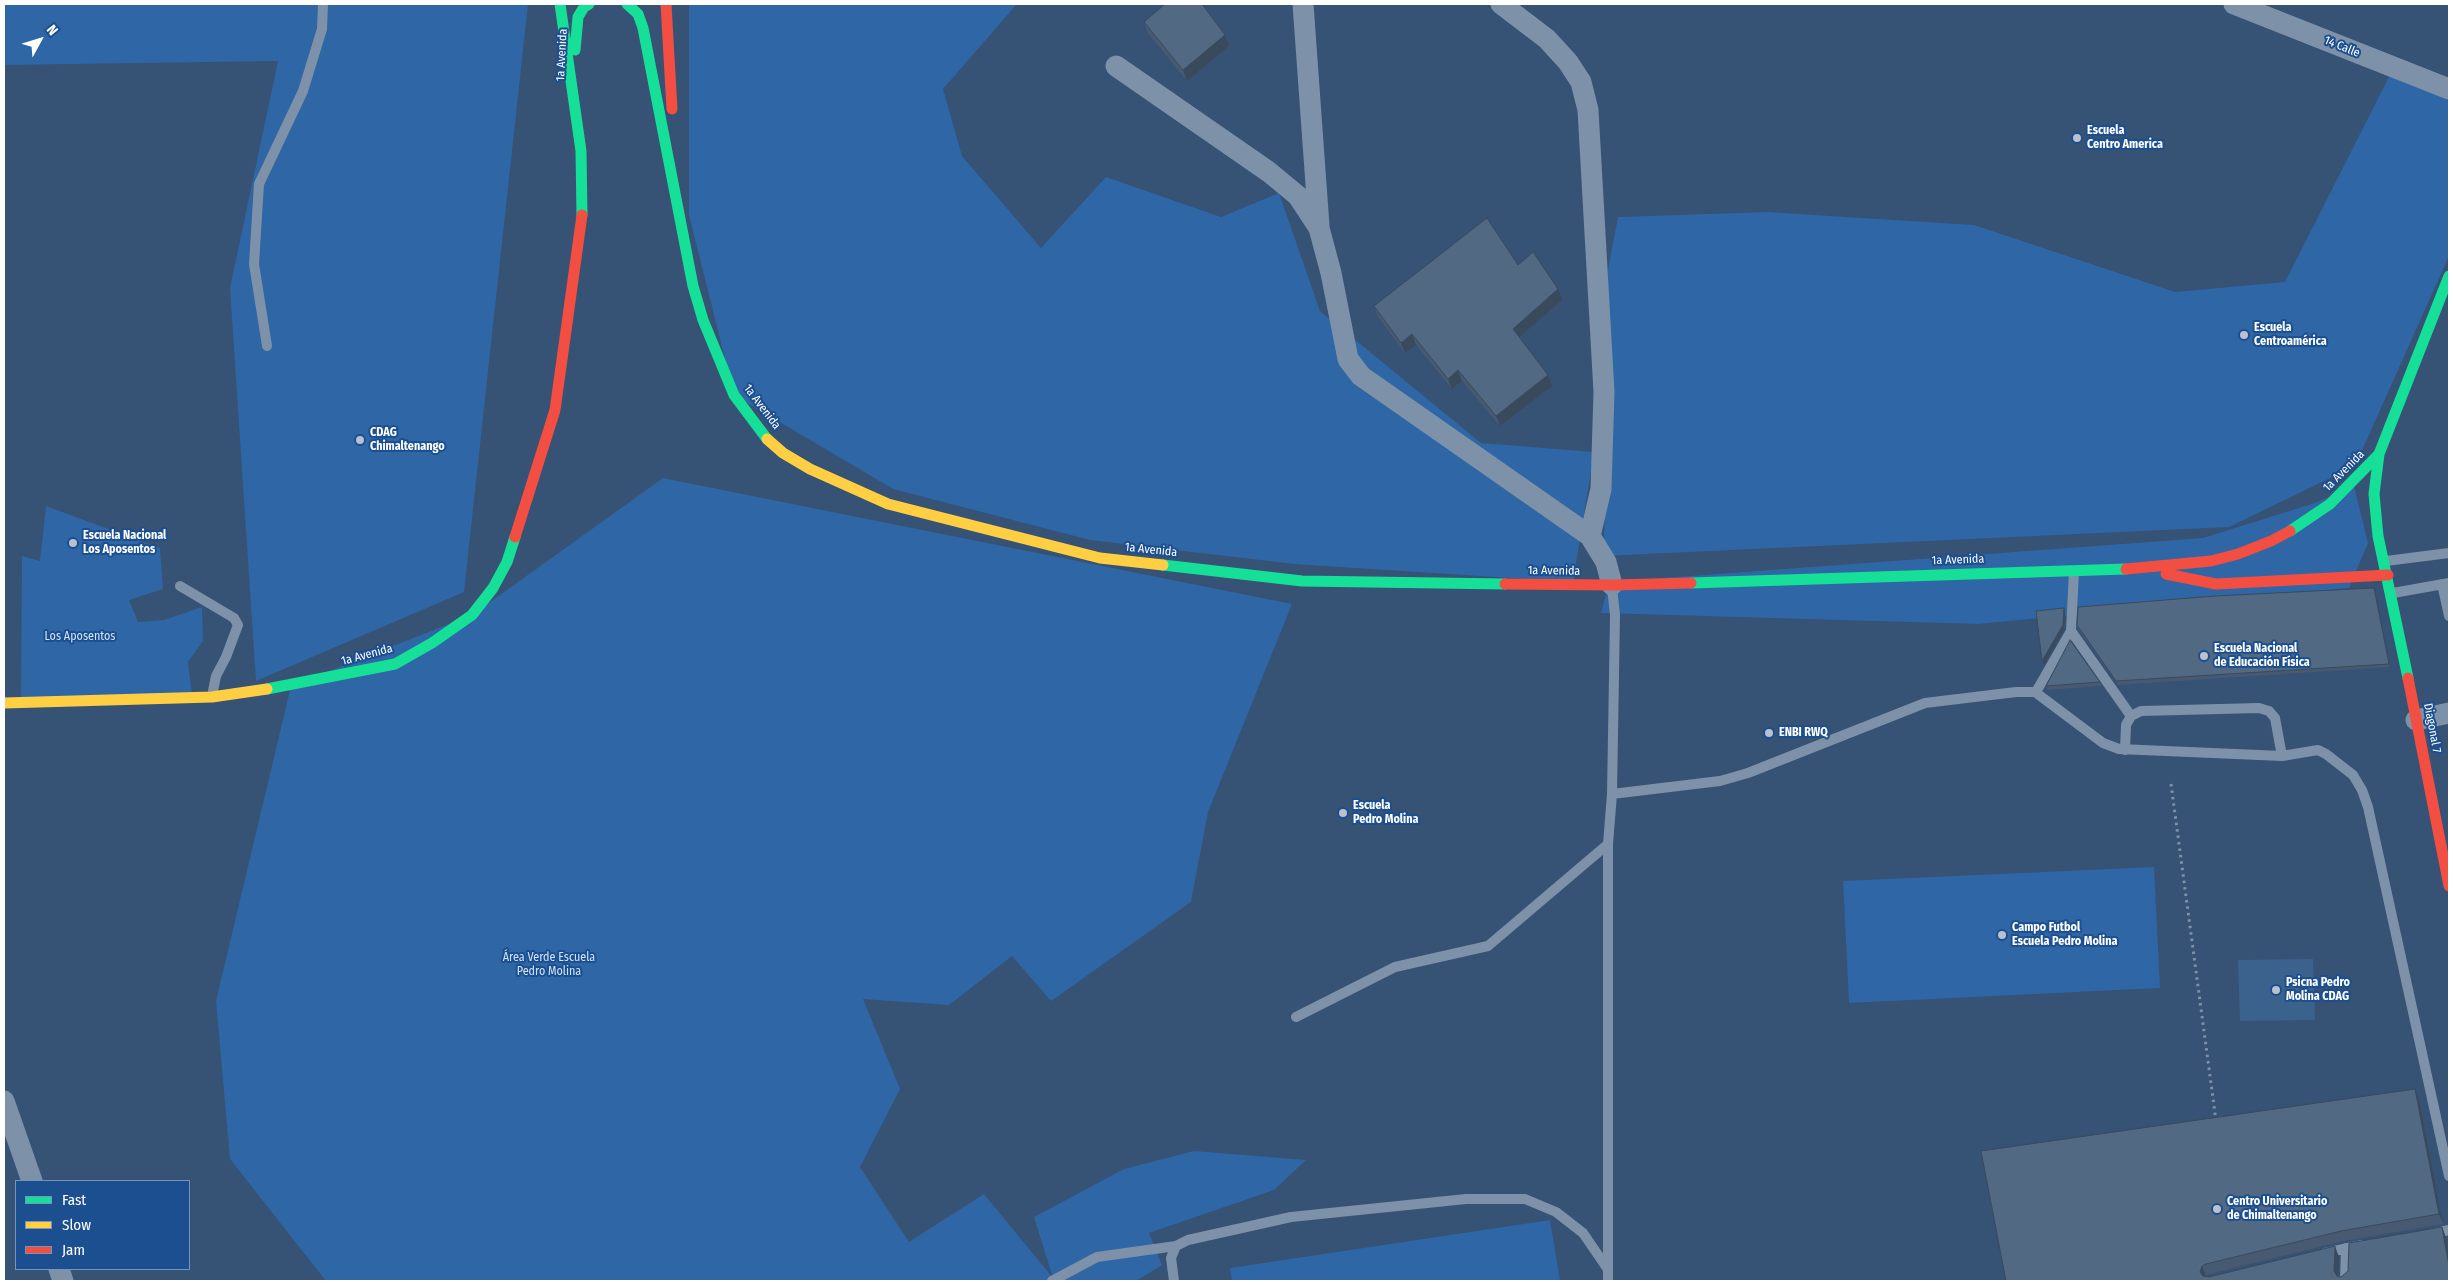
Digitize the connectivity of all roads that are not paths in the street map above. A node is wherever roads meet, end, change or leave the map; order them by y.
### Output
1 (323, 4) edge
2 (560, 4) edge
3 (589, 4) edge
4 (627, 4) edge
5 (666, 4) edge
6 (1303, 4) edge
7 (1501, 4) edge
8 (2234, 4) edge
9 (1116, 66) dead end
10 (2449, 90) edge
11 (574, 112) junction
12 (680, 218) junction
13 (1320, 228) junction
14 (2449, 276) edge
15 (267, 346) dead end
16 (2379, 454) junction
17 (1590, 536) junction
18 (2449, 553) edge
19 (2385, 561) junction
20 (2139, 569) junction
21 (2074, 570) junction
22 (2388, 574) junction
23 (2446, 584) edge
24 (1612, 585) junction
25 (180, 586) dead end
26 (2392, 593) junction
27 (2449, 616) edge
28 (2071, 631) junction
29 (2036, 692) junction
30 (212, 696) junction
31 (4, 704) edge
32 (2449, 713) edge
33 (2130, 716) junction
34 (2416, 720) junction
35 (2125, 750) junction
36 (2282, 756) junction
37 (1612, 794) junction
38 (1608, 844) junction
39 (2449, 886) edge
40 (1296, 1017) dead end
41 (4, 1102) edge
42 (2449, 1176) edge
43 (32, 1180) edge
44 (2449, 1230) edge
45 (2421, 1235) edge
46 (2374, 1243) edge
47 (1176, 1246) junction
48 (2346, 1248) junction
49 (2319, 1254) edge
50 (1607, 1268) junction
51 (1052, 1281) edge
52 (1174, 1281) edge
53 (1608, 1281) edge
54 (2346, 1281) edge

1 - 15 lane
2 - 11 main road, 1a Avenida
3 - 11 main road, 1a Avenida
4 - 12 main road, 1a Avenida
5 - 12 main road, 1a Avenida
6 - 13 street
7 - 17 street
8 - 10 street, 14 Calle
9 - 13 street
11 - 30 main road, 1a Avenida
12 - 24 main road, 1a Avenida
13 - 17 street
14 - 16 main road, 1a Avenida
16 - 19 main road, Diagonal 7
16 - 20 main road, 1a Avenida
17 - 24 street
18 - 19 lane
19 - 22 main road, Diagonal 7
20 - 21 main road, 1a Avenida
20 - 22 main road
21 - 24 main road, 1a Avenida
21 - 28 lane
22 - 26 main road, Diagonal 7
23 - 26 lane
23 - 27 lane
24 - 37 lane
25 - 30 lane
26 - 34 main road, Diagonal 7
28 - 29 lane
28 - 33 lane
29 - 35 lane
29 - 37 lane
30 - 31 main road, 1a Avenida
32 - 34 street
33 - 35 lane
33 - 36 lane
34 - 39 main road, Diagonal 7
35 - 36 lane
36 - 42 lane
37 - 38 lane
38 - 40 lane
38 - 50 lane
41 - 43 street
44 - 45 lane
46 - 48 lane
47 - 50 lane
47 - 51 lane
47 - 52 lane
48 - 49 lane
48 - 54 lane
50 - 53 lane

